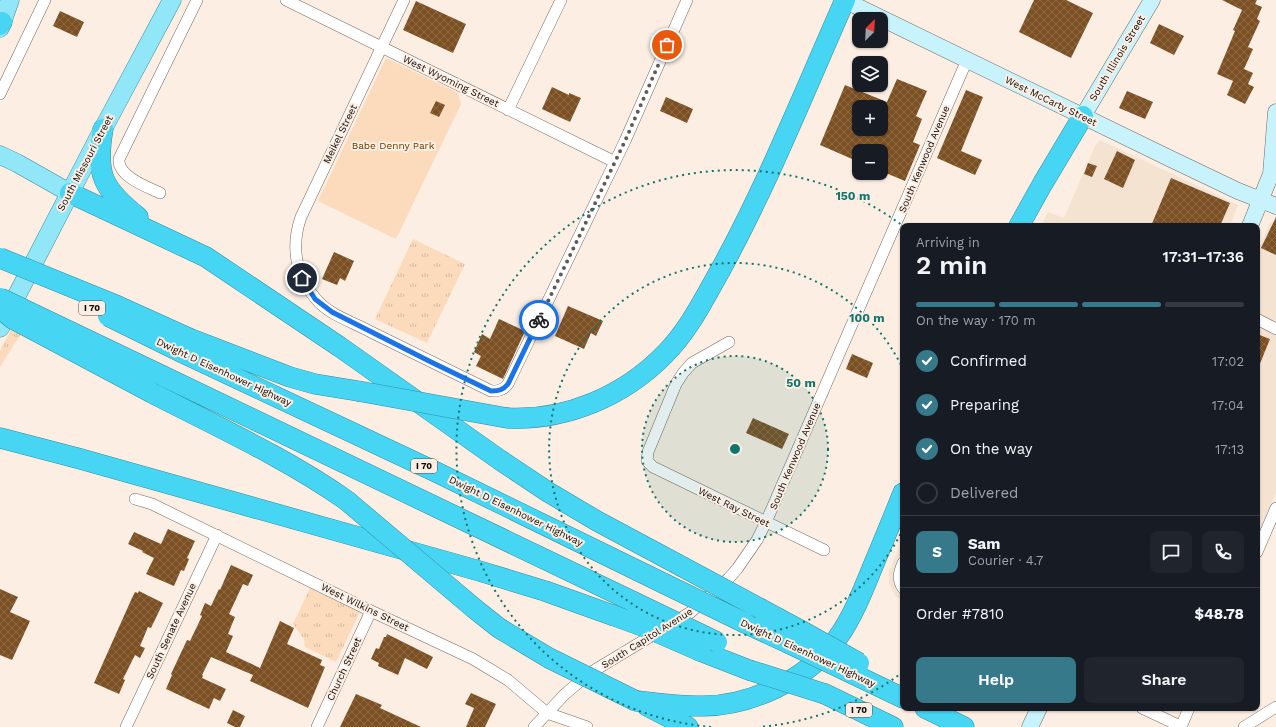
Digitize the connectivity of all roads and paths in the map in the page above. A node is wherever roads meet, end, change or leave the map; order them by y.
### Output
1 (10, 0) edge
2 (45, 0) edge
3 (172, 0) edge
4 (197, 0) edge
5 (286, 0) edge
6 (404, 0) edge
7 (561, 0) edge
8 (687, 0) edge
9 (844, 0) edge
10 (1152, 0) edge
11 (1, 25) edge
12 (382, 47) junction
13 (967, 60) junction
14 (0, 94) edge
15 (508, 110) junction
16 (1276, 112) edge
17 (1083, 116) junction
18 (103, 129) junction
19 (1275, 129) edge
20 (0, 155) edge
21 (615, 162) junction
22 (70, 193) junction
23 (160, 193) dead end
24 (1260, 199) junction
25 (1276, 206) edge
26 (1021, 223) edge
27 (1251, 223) edge
28 (159, 235) junction
29 (0, 258) edge
30 (0, 263) edge
31 (0, 298) edge
32 (0, 309) edge
33 (1260, 321) edge
34 (0, 328) edge
35 (1276, 329) edge
36 (730, 342) dead end
37 (187, 346) junction
38 (0, 430) edge
39 (0, 438) edge
40 (48, 450) junction
41 (135, 499) dead end
42 (900, 500) edge
43 (1276, 508) edge
44 (766, 522) junction
45 (217, 535) junction
46 (1260, 545) edge
47 (824, 550) dead end
48 (371, 611) junction
49 (794, 637) junction
50 (755, 667) junction
51 (856, 669) junction
52 (900, 691) edge
53 (900, 696) edge
54 (636, 701) junction
55 (1276, 707) edge
56 (932, 711) edge
57 (1038, 711) edge
58 (1148, 711) edge
59 (1188, 711) edge
60 (547, 713) junction
61 (1245, 726) edge
62 (126, 727) edge
63 (317, 727) edge
64 (534, 727) edge
65 (587, 727) edge
66 (688, 727) edge
67 (894, 727) edge
68 (964, 727) edge
69 (1030, 727) edge
70 (1182, 727) edge

1 - 11 main road
2 - 14 street
3 - 18 main road, South Missouri Street
4 - 23 street
5 - 12 street, West Wyoming Street
6 - 12 street, Meikel Street
7 - 15 street
8 - 21 street
9 - 13 main road, West McCarty Street
9 - 37 highway, bridge
10 - 17 main road, South Illinois Street
12 - 15 street, West Wyoming Street
12 - 21 street, Meikel Street
13 - 17 main road, West McCarty Street
13 - 44 street, South Kenwood Avenue
15 - 21 street, West Wyoming Street
16 - 19 main road
17 - 24 main road, West McCarty Street
17 - 26 highway
18 - 22 main road, South Missouri Street
18 - 28 highway
19 - 24 main road
20 - 22 main road
22 - 28 highway
22 - 34 main road, South Missouri Street
24 - 25 main road, West McCarty Street
24 - 27 main road
28 - 49 highway, bridge
29 - 37 highway, bridge
30 - 37 highway, Dwight D Eisenhower Highway / I 70, bridge
31 - 50 highway, I 70, bridge
32 - 54 highway, bridge
33 - 35 street
36 - 44 street, West Ray Street
37 - 49 highway, Dwight D Eisenhower Highway / I 70, bridge
38 - 40 highway
39 - 40 highway
40 - 50 highway, bridge
41 - 45 street, West Wilkins Street
42 - 54 highway
43 - 46 street
44 - 47 street, West Ray Street
44 - 60 street, South Capitol Avenue
45 - 48 street, West Wilkins Street
45 - 62 street, South Senate Avenue
48 - 60 street, West Wilkins Street
48 - 63 street, Church Street
49 - 51 highway, Dwight D Eisenhower Highway / I 70, bridge
50 - 67 highway, I 70, bridge
51 - 52 highway
51 - 53 highway, Dwight D Eisenhower Highway / I 70
54 - 66 highway
55 - 61 street
56 - 68 highway
57 - 69 main road
58 - 70 street
59 - 70 street
60 - 64 street, South Capitol Avenue
60 - 65 street, West Wilkins Street

